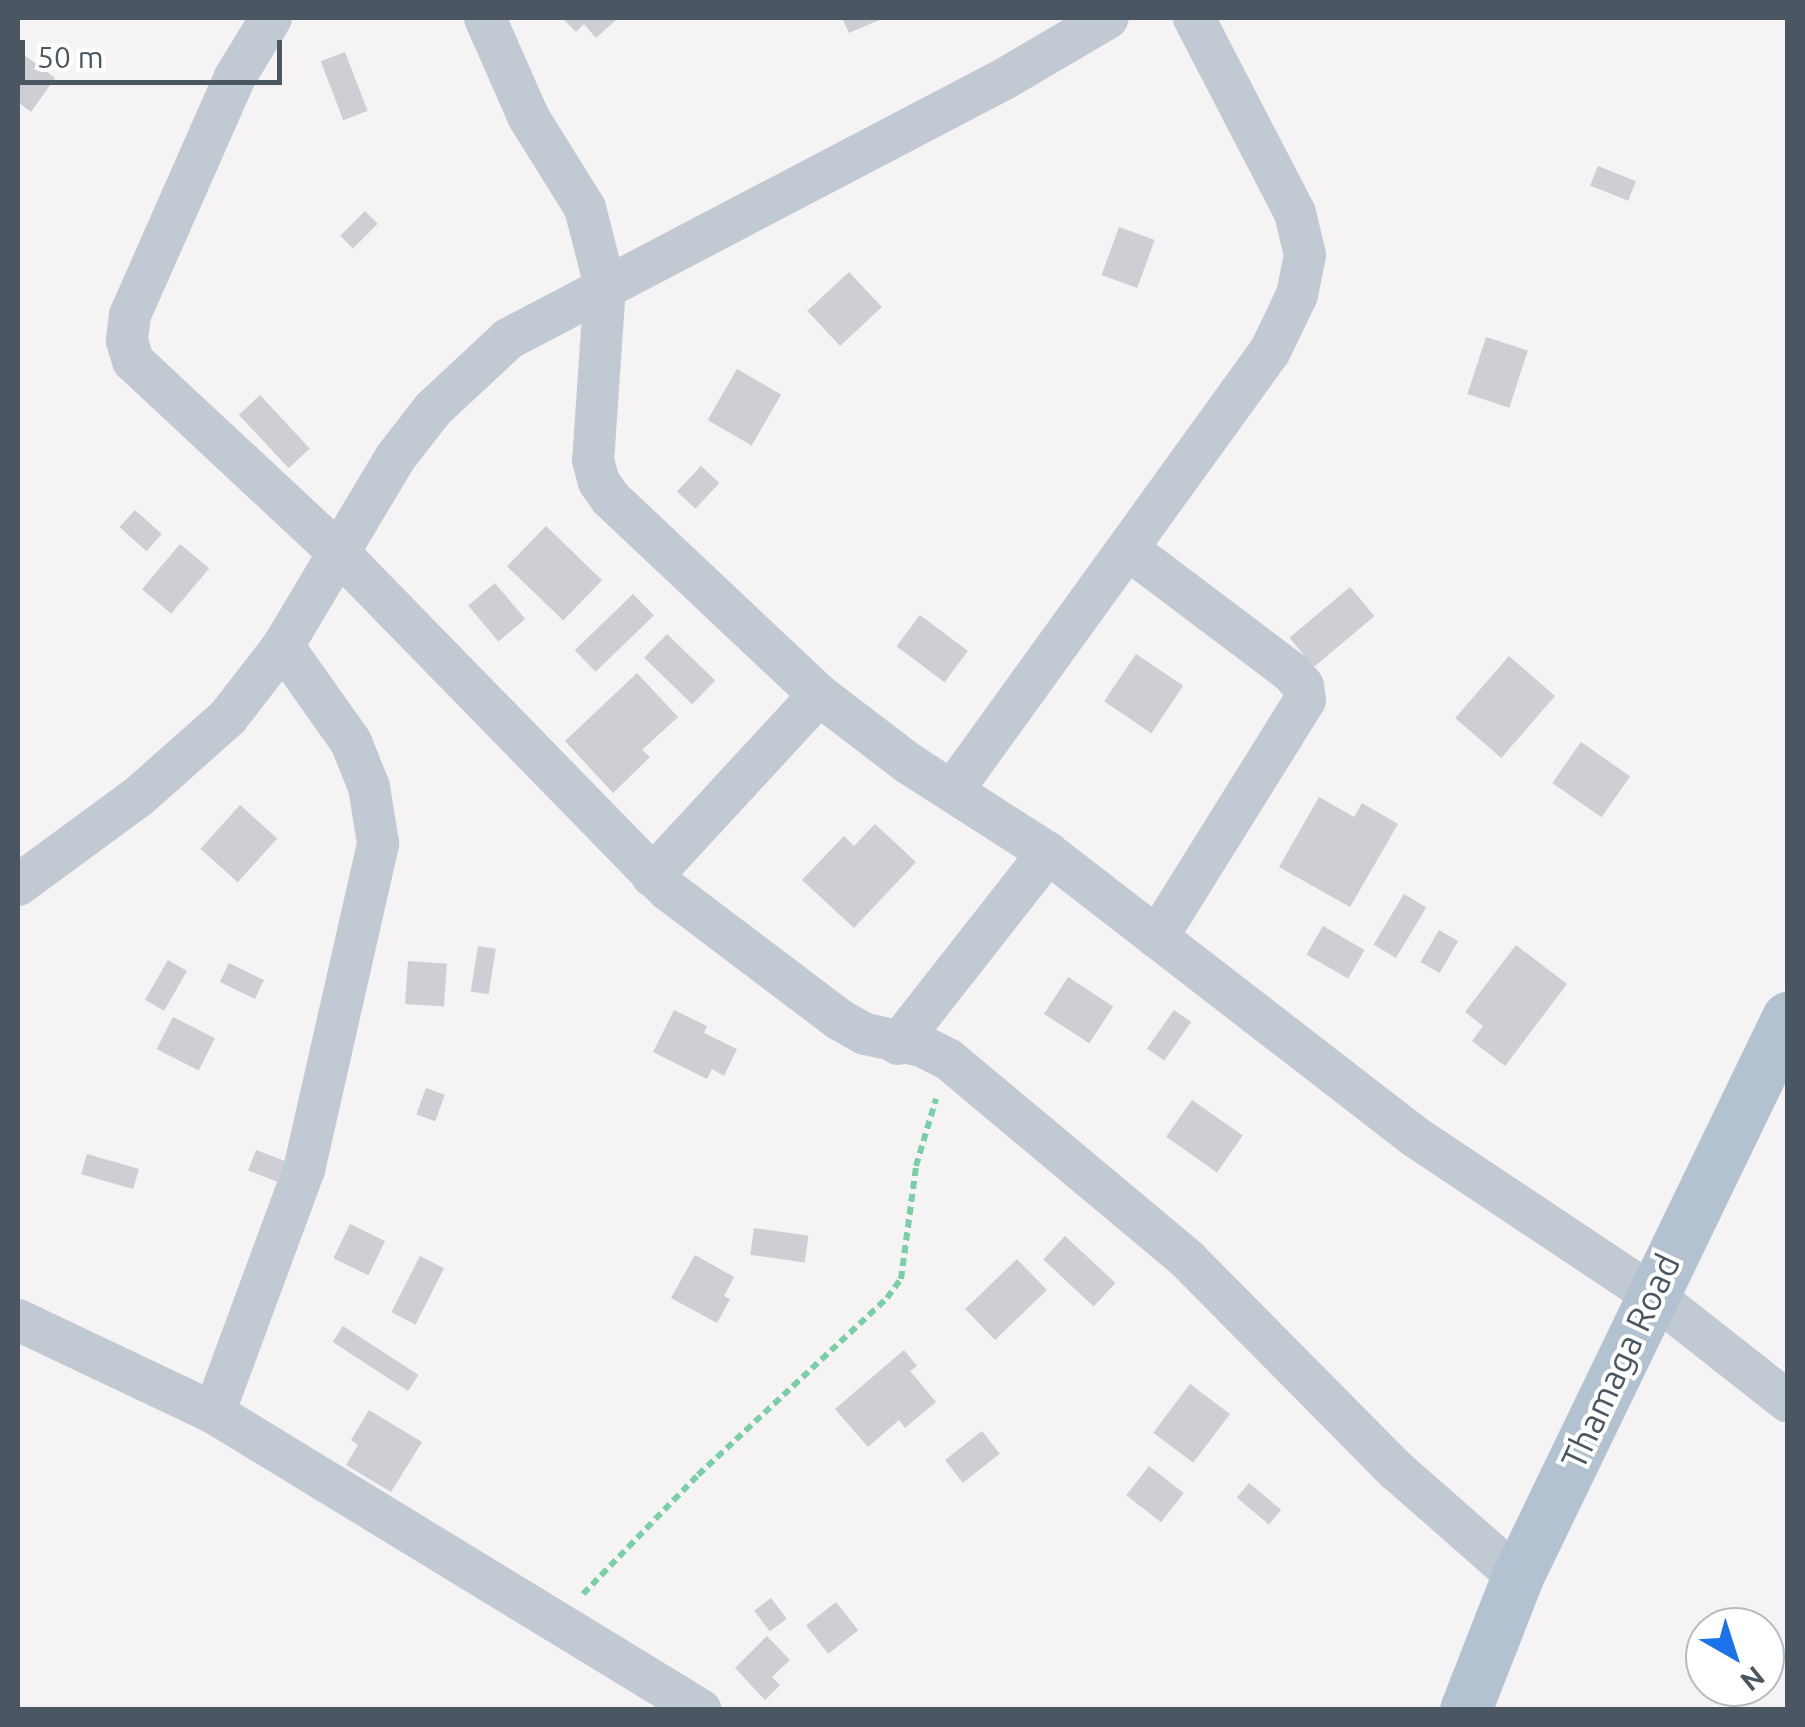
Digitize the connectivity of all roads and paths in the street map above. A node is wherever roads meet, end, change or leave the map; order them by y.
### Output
1 (271, 18) edge
2 (485, 18) edge
3 (1108, 18) edge
4 (1194, 18) edge
5 (606, 286) junction
6 (1130, 550) junction
7 (339, 553) junction
8 (283, 646) junction
9 (819, 695) junction
10 (953, 790) junction
11 (1048, 853) junction
12 (652, 876) junction
13 (18, 885) edge
14 (1157, 938) junction
15 (1788, 1018) edge
16 (898, 1044) junction
17 (948, 1059) junction
18 (1651, 1294) junction
19 (18, 1320) edge
20 (1788, 1402) edge
21 (214, 1413) junction
22 (1518, 1577) junction
23 (557, 1620) junction
24 (701, 1710) edge
25 (1466, 1710) edge

1 - 7 street
2 - 5 street
3 - 5 street
4 - 6 street
5 - 7 street
5 - 9 street
6 - 10 street
6 - 14 street
7 - 8 street
7 - 12 street
8 - 13 street
8 - 21 street
9 - 10 street
9 - 12 street
10 - 11 street
11 - 14 street
11 - 16 street
12 - 16 street
14 - 18 street
15 - 18 main road, Thamaga Road
16 - 17 street
17 - 22 street
17 - 23 path
18 - 20 street
18 - 22 main road, Thamaga Road
19 - 21 street
21 - 23 street
22 - 25 main road, Thamaga Road
23 - 24 street

